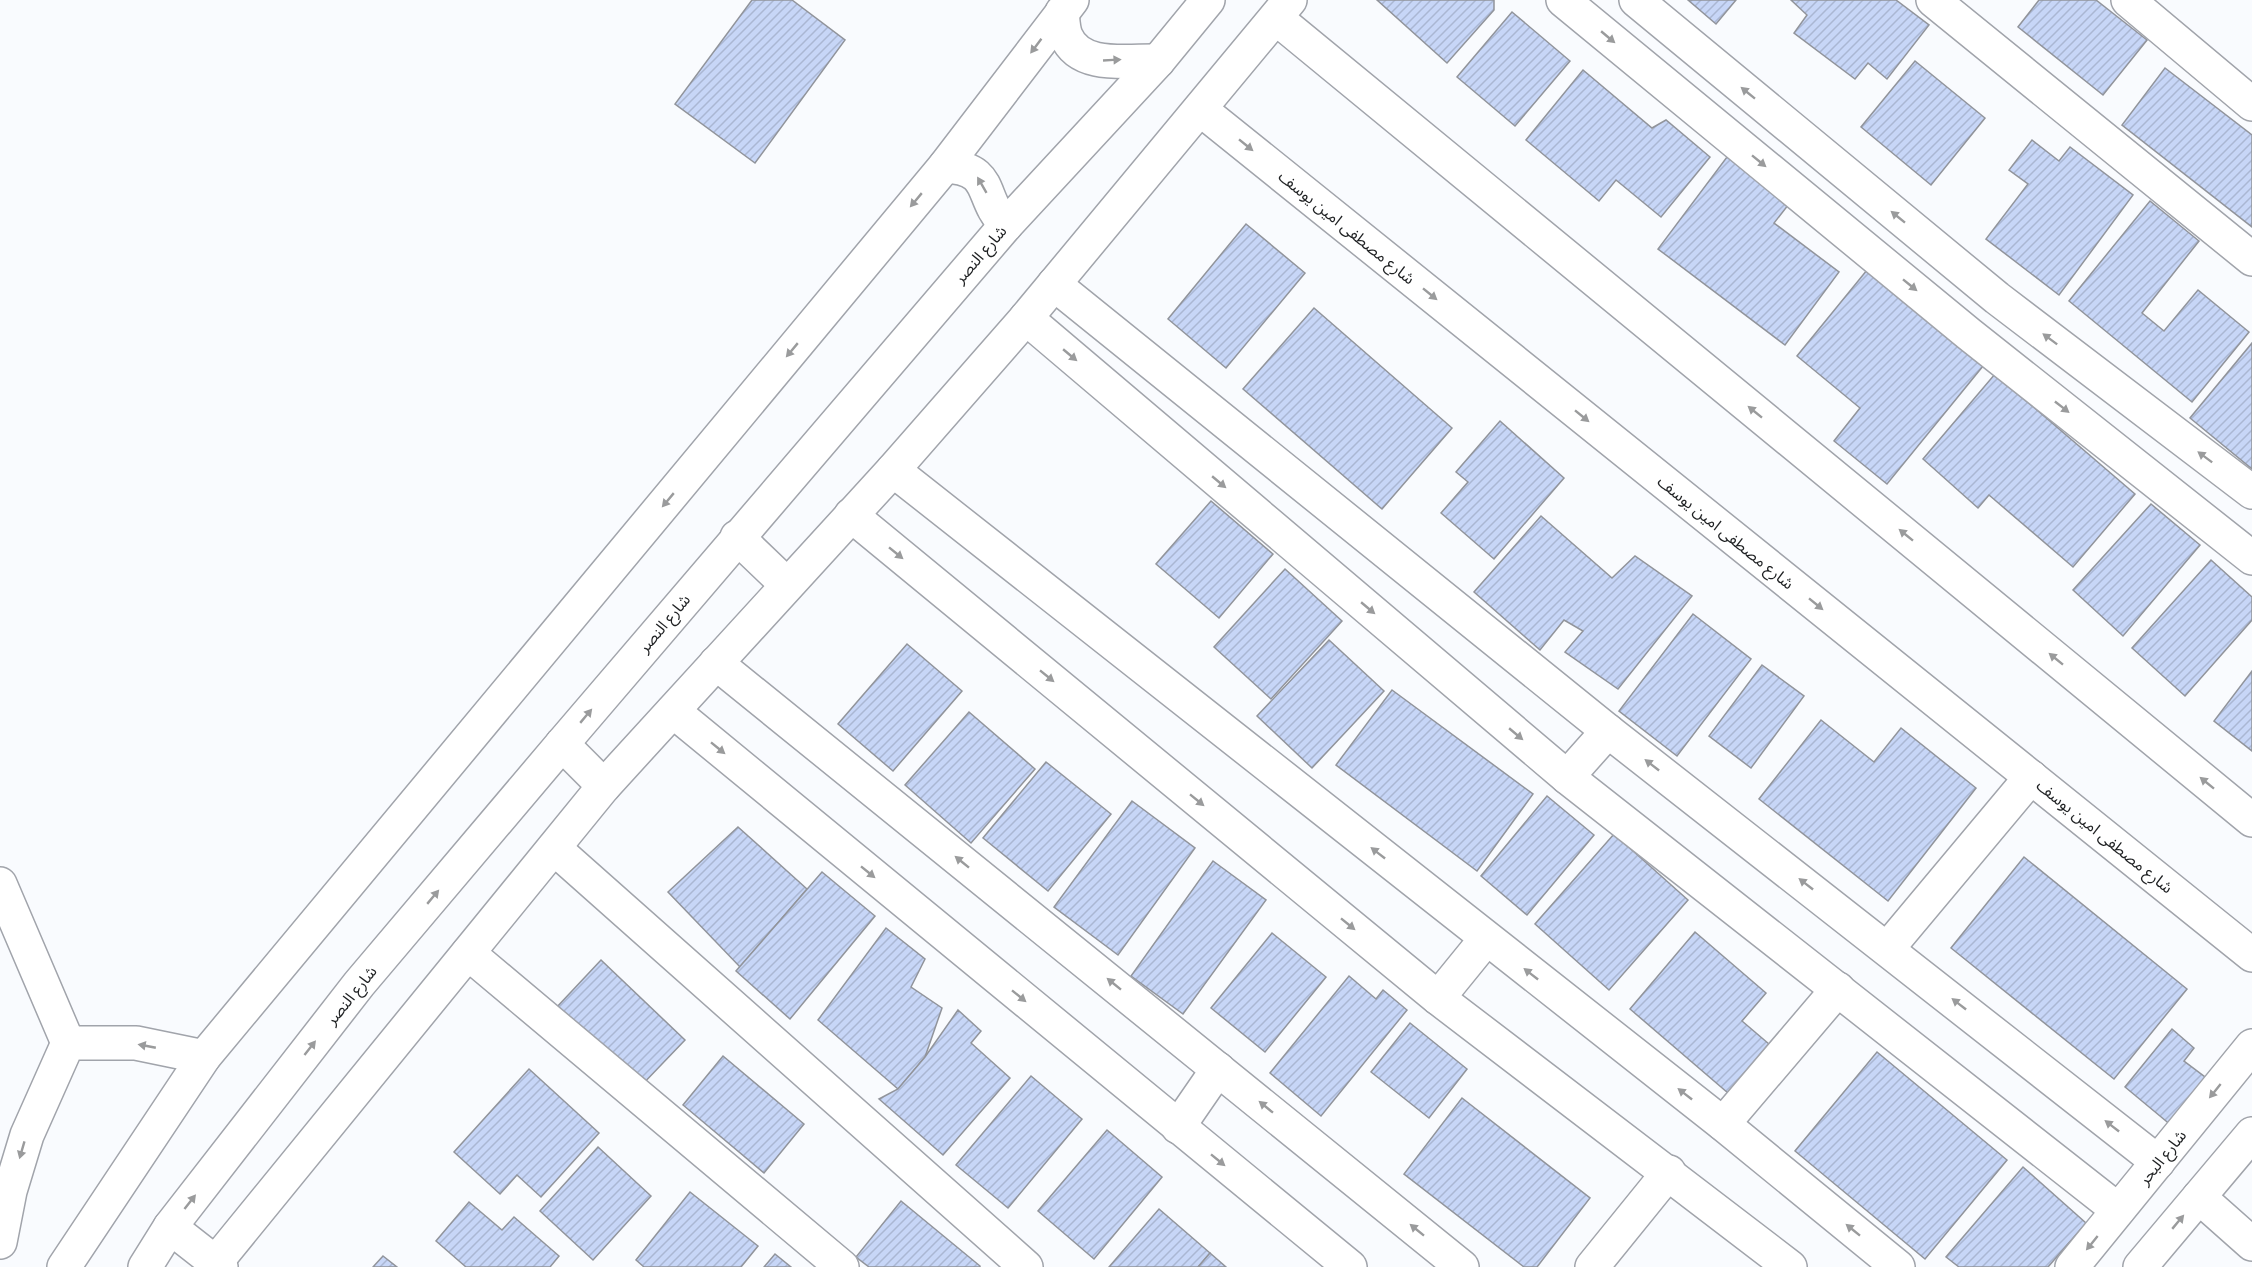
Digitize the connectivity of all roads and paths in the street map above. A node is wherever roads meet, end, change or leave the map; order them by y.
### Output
1 (1208, 0) edge
2 (1563, 0) edge
3 (1636, 0) edge
4 (1933, 0) edge
5 (2128, 0) edge
6 (1067, 6) edge
7 (1283, 9) edge
8 (1699, 53) junction
9 (1158, 61) junction
10 (1674, 92) junction
11 (2252, 104) edge
12 (1200, 109) junction
13 (945, 166) junction
14 (1006, 225) junction
15 (2252, 259) edge
16 (1054, 284) junction
17 (1026, 318) junction
18 (893, 470) junction
19 (2252, 492) edge
20 (851, 515) junction
21 (737, 537) junction
22 (2252, 558) edge
23 (788, 585) junction
24 (717, 663) junction
25 (673, 711) junction
26 (1608, 731) junction
27 (562, 744) junction
28 (1568, 777) junction
29 (2031, 777) junction
30 (604, 786) junction
31 (2252, 820) edge
32 (554, 848) junction
33 (0, 884) edge
34 (1486, 939) junction
35 (1888, 948) junction
36 (468, 953) junction
37 (2252, 955) edge
38 (1838, 989) junction
39 (1438, 998) junction
40 (68, 1042) junction
41 (2252, 1046) edge
42 (204, 1057) junction
43 (1218, 1069) junction
44 (1723, 1124) junction
45 (1178, 1127) junction
46 (2252, 1134) edge
47 (2158, 1162) junction
48 (1669, 1172) junction
49 (2199, 1197) junction
50 (2118, 1210) junction
51 (170, 1227) junction
52 (0, 1242) edge
53 (2252, 1244) edge
54 (219, 1265) edge
55 (64, 1267) edge
56 (145, 1267) edge
57 (842, 1267) edge
58 (1026, 1267) edge
59 (1350, 1267) edge
60 (1462, 1267) edge
61 (1592, 1267) edge
62 (1790, 1267) edge
63 (1898, 1267) edge
64 (2072, 1267) edge
65 (2140, 1267) edge

1 - 9 street, شارع النصر
2 -> 10 street
3 - 8 street
4 - 15 street
5 - 11 street
6 -> 9 street
6 -> 13 street
7 - 12 street
31 -> 7 street
8 - 10 street
19 -> 8 street
9 - 14 street, شارع النصر
10 -> 22 street
12 - 16 street
12 -> 29 street, شارع مصطفى امين يوسف
14 -> 13 street
13 -> 42 street
14 - 21 street, شارع النصر
16 - 17 street
16 - 26 street
17 - 18 street
17 -> 28 street
18 - 20 street
34 -> 18 street
20 - 23 street
20 -> 39 street
21 - 23 street
27 -> 21 street, شارع النصر
23 - 24 street
24 - 25 street
43 -> 24 street
25 - 30 street
25 -> 45 street
26 - 28 street
35 -> 26 street
27 - 30 street
51 -> 27 street, شارع النصر
28 - 38 street
29 - 35 street
29 - 37 street, شارع مصطفى امين يوسف
30 - 32 street
32 - 36 street
32 - 58 street
33 - 40 street
34 - 39 street
44 -> 34 street
47 -> 35 street
36 - 54 street
36 - 57 street
38 - 44 street
38 - 50 street
39 - 48 street
42 -> 40 street
40 -> 52 street
41 -> 47 street, شارع البحر
42 - 55 street
43 - 45 street
60 -> 43 street
63 -> 44 street
45 -> 59 street
46 - 49 street
47 - 50 street, شارع البحر
48 - 61 street
48 - 62 street
49 - 53 street
65 -> 49 street
50 -> 64 street, شارع البحر
51 - 54 street
51 - 56 street, شارع النصر

